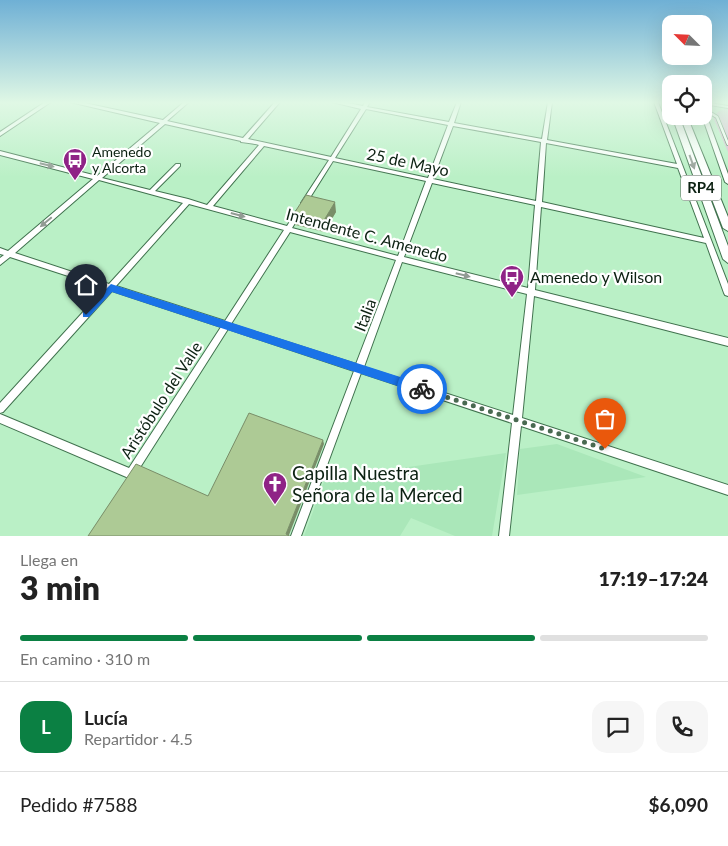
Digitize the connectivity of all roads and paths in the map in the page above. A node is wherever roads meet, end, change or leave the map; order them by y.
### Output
1 (11, 127) edge
2 (157, 127) edge
3 (185, 127) edge
4 (255, 127) edge
5 (352, 127) edge
6 (450, 127) edge
7 (462, 127) edge
8 (546, 127) edge
9 (666, 127) edge
10 (678, 127) edge
11 (687, 127) edge
12 (709, 127) edge
13 (721, 127) edge
14 (0, 134) edge
15 (243, 140) junction
16 (544, 142) junction
17 (728, 144) edge
18 (262, 145) junction
19 (0, 153) edge
20 (332, 160) junction
21 (178, 165) dead end
22 (681, 167) junction
23 (98, 178) junction
24 (429, 181) junction
25 (728, 182) edge
26 (151, 192) junction
27 (188, 201) junction
28 (539, 204) junction
29 (209, 207) junction
30 (728, 228) edge
31 (288, 229) junction
32 (708, 241) junction
33 (0, 251) edge
34 (9, 254) junction
35 (401, 259) junction
36 (728, 259) edge
37 (0, 262) edge
38 (111, 288) junction
39 (530, 292) junction
40 (728, 293) edge
41 (227, 325) junction
42 (728, 342) edge
43 (360, 369) junction
44 (0, 409) edge
45 (0, 418) edge
46 (516, 420) junction
47 (728, 490) edge
48 (296, 536) edge
49 (504, 536) edge

1 - 14 street
2 - 23 street
3 - 15 street, 25 de Mayo
4 - 15 street
5 - 20 street, Aristóbulo del Valle
6 - 24 street, Italia
7 - 16 street
8 - 16 street
9 - 22 street
10 -> 36 main road, RP4
11 - 30 main road, RP4
12 - 25 street
13 - 17 lane
15 - 18 street, 25 de Mayo
16 - 22 street
16 - 28 street
18 - 20 street, 25 de Mayo
18 - 29 street
19 -> 23 street, Intendente C. Amenedo
20 - 24 street, 25 de Mayo
20 - 31 street, Aristóbulo del Valle
21 - 26 street
22 - 32 street
23 - 26 street, Intendente C. Amenedo
23 -> 34 street
24 - 28 street, 25 de Mayo
24 - 35 street, Italia
26 - 27 street, Intendente C. Amenedo
27 - 29 street, Intendente C. Amenedo
27 - 38 street
28 - 32 street, 25 de Mayo
28 - 39 street
29 -> 31 street, Intendente C. Amenedo
31 - 35 street, Intendente C. Amenedo
31 - 41 street, Aristóbulo del Valle
32 - 40 street
33 - 34 street
34 - 37 street
34 - 38 street
35 -> 39 street, Intendente C. Amenedo
35 - 43 street, Italia
38 - 41 street
38 - 44 street
39 - 42 street, Intendente C. Amenedo
39 - 46 street
41 - 43 street
41 - 45 street, Aristóbulo del Valle
43 - 46 street
43 - 48 street, Italia
46 - 47 street
46 - 49 street

